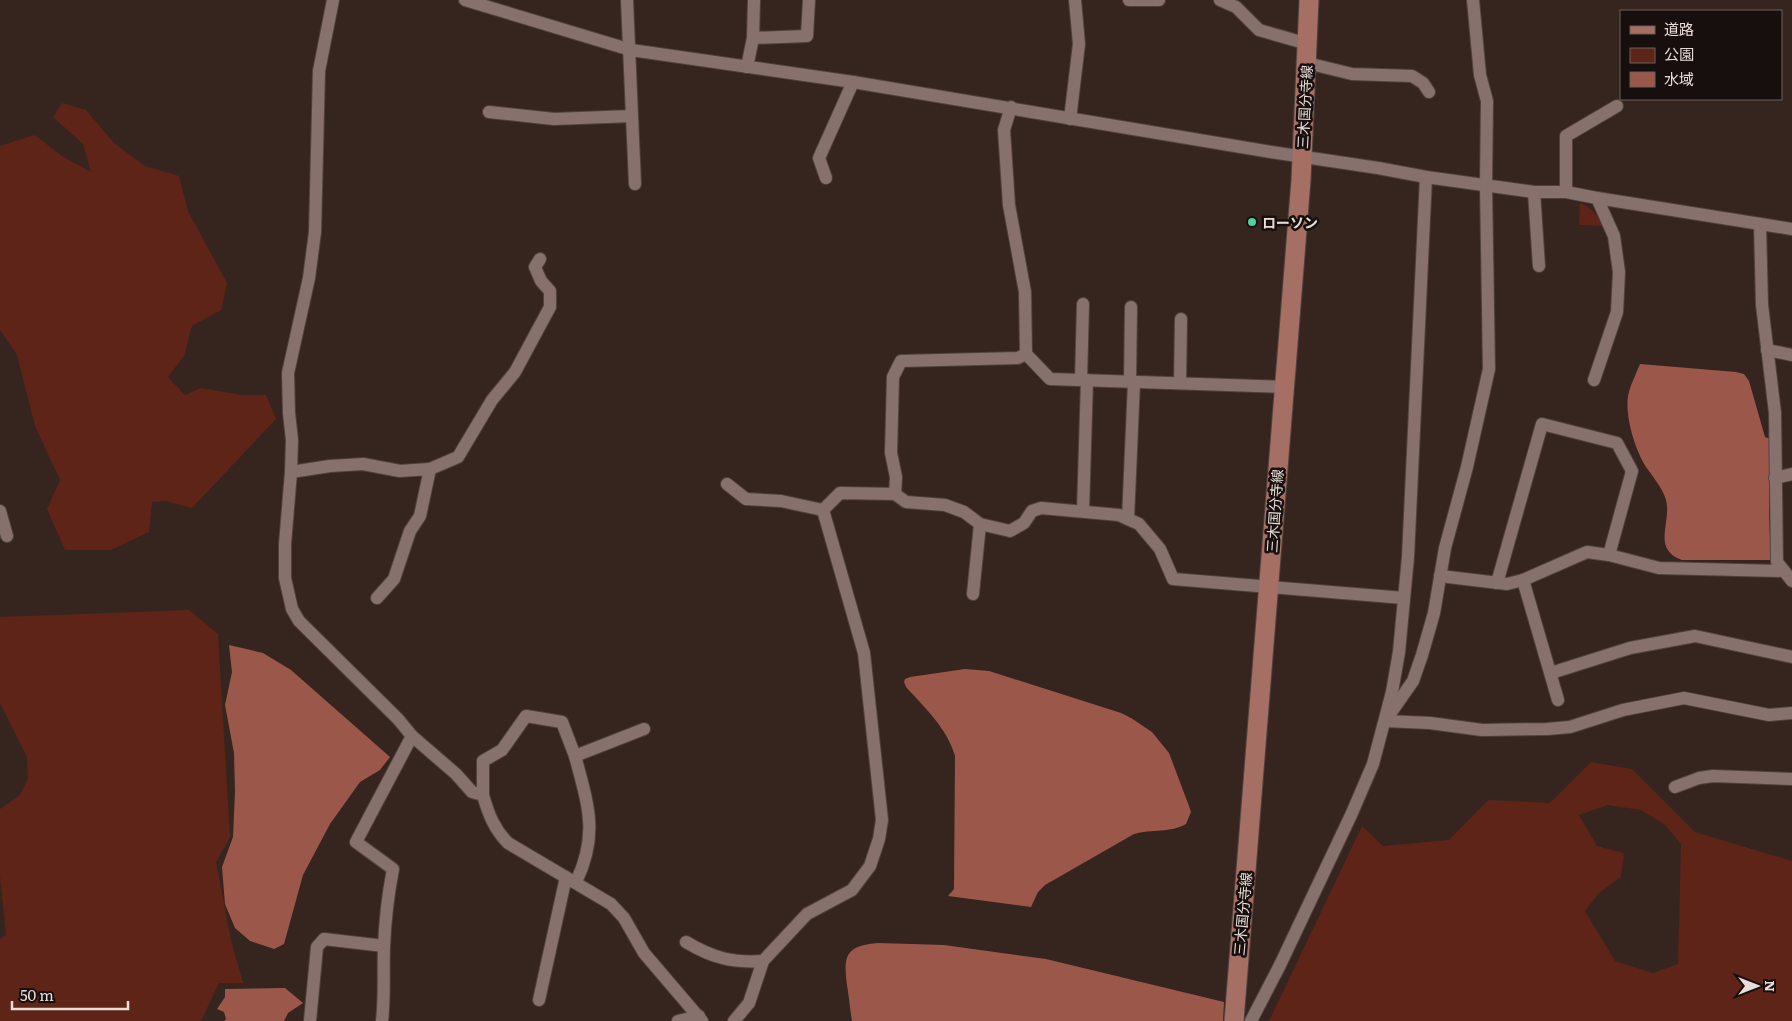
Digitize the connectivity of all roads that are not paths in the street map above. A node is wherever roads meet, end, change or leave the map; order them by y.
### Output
1 (333, 0) edge
2 (465, 0) edge
3 (627, 0) edge
4 (754, 0) edge
5 (809, 0) edge
6 (1075, 0) edge
7 (1129, 0) edge
8 (1159, 0) edge
9 (1220, 0) edge
10 (1309, 0) edge
11 (1473, 0) edge
12 (483, 2) edge
13 (753, 38) junction
14 (1308, 44) junction
15 (631, 50) junction
16 (1307, 63) junction
17 (747, 67) junction
18 (853, 82) junction
19 (1429, 92) dead end
20 (1617, 106) dead end
21 (1011, 107) junction
22 (489, 112) dead end
23 (632, 116) junction
24 (1070, 119) junction
25 (1302, 156) junction
26 (1426, 177) junction
27 (826, 178) dead end
28 (635, 184) dead end
29 (1486, 185) junction
30 (1534, 192) junction
31 (1566, 192) junction
32 (1597, 198) junction
33 (1760, 225) junction
34 (1792, 229) edge
35 (540, 259) dead end
36 (1539, 266) dead end
37 (1083, 304) dead end
38 (1131, 307) dead end
39 (1181, 319) dead end
40 (1767, 350) junction
41 (1026, 354) junction
42 (1792, 356) edge
43 (1084, 380) junction
44 (1594, 380) dead end
45 (1132, 382) junction
46 (1180, 383) junction
47 (1284, 386) junction
48 (430, 469) junction
49 (291, 472) junction
50 (1792, 474) edge
51 (1775, 478) junction
52 (727, 484) dead end
53 (895, 494) junction
54 (823, 510) junction
55 (0, 512) edge
56 (1083, 512) junction
57 (1128, 519) junction
58 (980, 524) junction
59 (7, 536) dead end
60 (1608, 555) junction
61 (1440, 576) junction
62 (1788, 576) edge
63 (1523, 580) junction
64 (1496, 583) junction
65 (1268, 587) junction
66 (973, 594) dead end
67 (377, 598) dead end
68 (1404, 598) junction
69 (1792, 657) edge
70 (1551, 673) junction
71 (1558, 700) dead end
72 (1792, 713) edge
73 (1385, 721) junction
74 (644, 729) dead end
75 (412, 736) junction
76 (575, 756) junction
77 (1792, 779) edge
78 (1676, 788) dead end
79 (482, 794) junction
80 (571, 879) junction
81 (686, 942) dead end
82 (384, 946) junction
83 (763, 961) junction
84 (539, 1000) dead end
85 (701, 1019) edge
86 (310, 1021) edge
87 (382, 1021) edge
88 (678, 1021) edge
89 (734, 1021) edge
90 (1234, 1021) edge
91 (1251, 1021) edge

1 - 49 street
2 - 12 street
3 - 15 street
4 - 13 street
5 - 13 street
6 - 24 street
7 - 8 street
9 - 14 street
10 - 14 main road, 三木国分寺線
11 - 29 street
12 - 15 street
13 - 17 street
14 - 16 main road, 三木国分寺線
15 - 17 street
15 - 23 street
16 - 19 street
16 - 25 main road, 三木国分寺線
17 - 18 street
18 - 21 street
18 - 27 street
20 - 31 street
21 - 24 street
21 - 41 street
22 - 23 street
23 - 28 street
24 - 25 street
25 - 26 street
25 - 47 main road, 三木国分寺線
26 - 29 street
26 - 68 street
29 - 30 street
29 - 61 street
30 - 31 street
30 - 36 street
31 - 32 street
32 - 33 street
32 - 44 street
33 - 34 street
33 - 40 street
35 - 48 street
37 - 43 street
38 - 45 street
39 - 46 street
40 - 42 street
40 - 51 street
41 - 43 street
41 - 53 street
43 - 45 street
43 - 56 street
45 - 46 street
45 - 57 street
46 - 47 street
47 - 65 main road, 三木国分寺線
48 - 49 street
48 - 67 street
49 - 75 street
50 - 51 street
51 - 62 street
52 - 54 street
53 - 54 street
53 - 58 street
54 - 83 street
55 - 59 street
56 - 57 street
56 - 58 street
57 - 65 street
58 - 66 street
60 - 62 street
60 - 63 street
60 - 64 street
61 - 64 street
61 - 73 street
63 - 64 street
63 - 70 street
65 - 68 street
65 - 90 main road, 三木国分寺線
68 - 73 street
69 - 70 street
70 - 71 street
72 - 73 street
73 - 91 street
74 - 76 street
75 - 79 street
75 - 82 street
76 - 79 street
76 - 80 street
77 - 78 street
79 - 80 street
80 - 84 street
80 - 85 street
81 - 83 street
82 - 86 street
82 - 87 street
83 - 89 street
85 - 88 street

